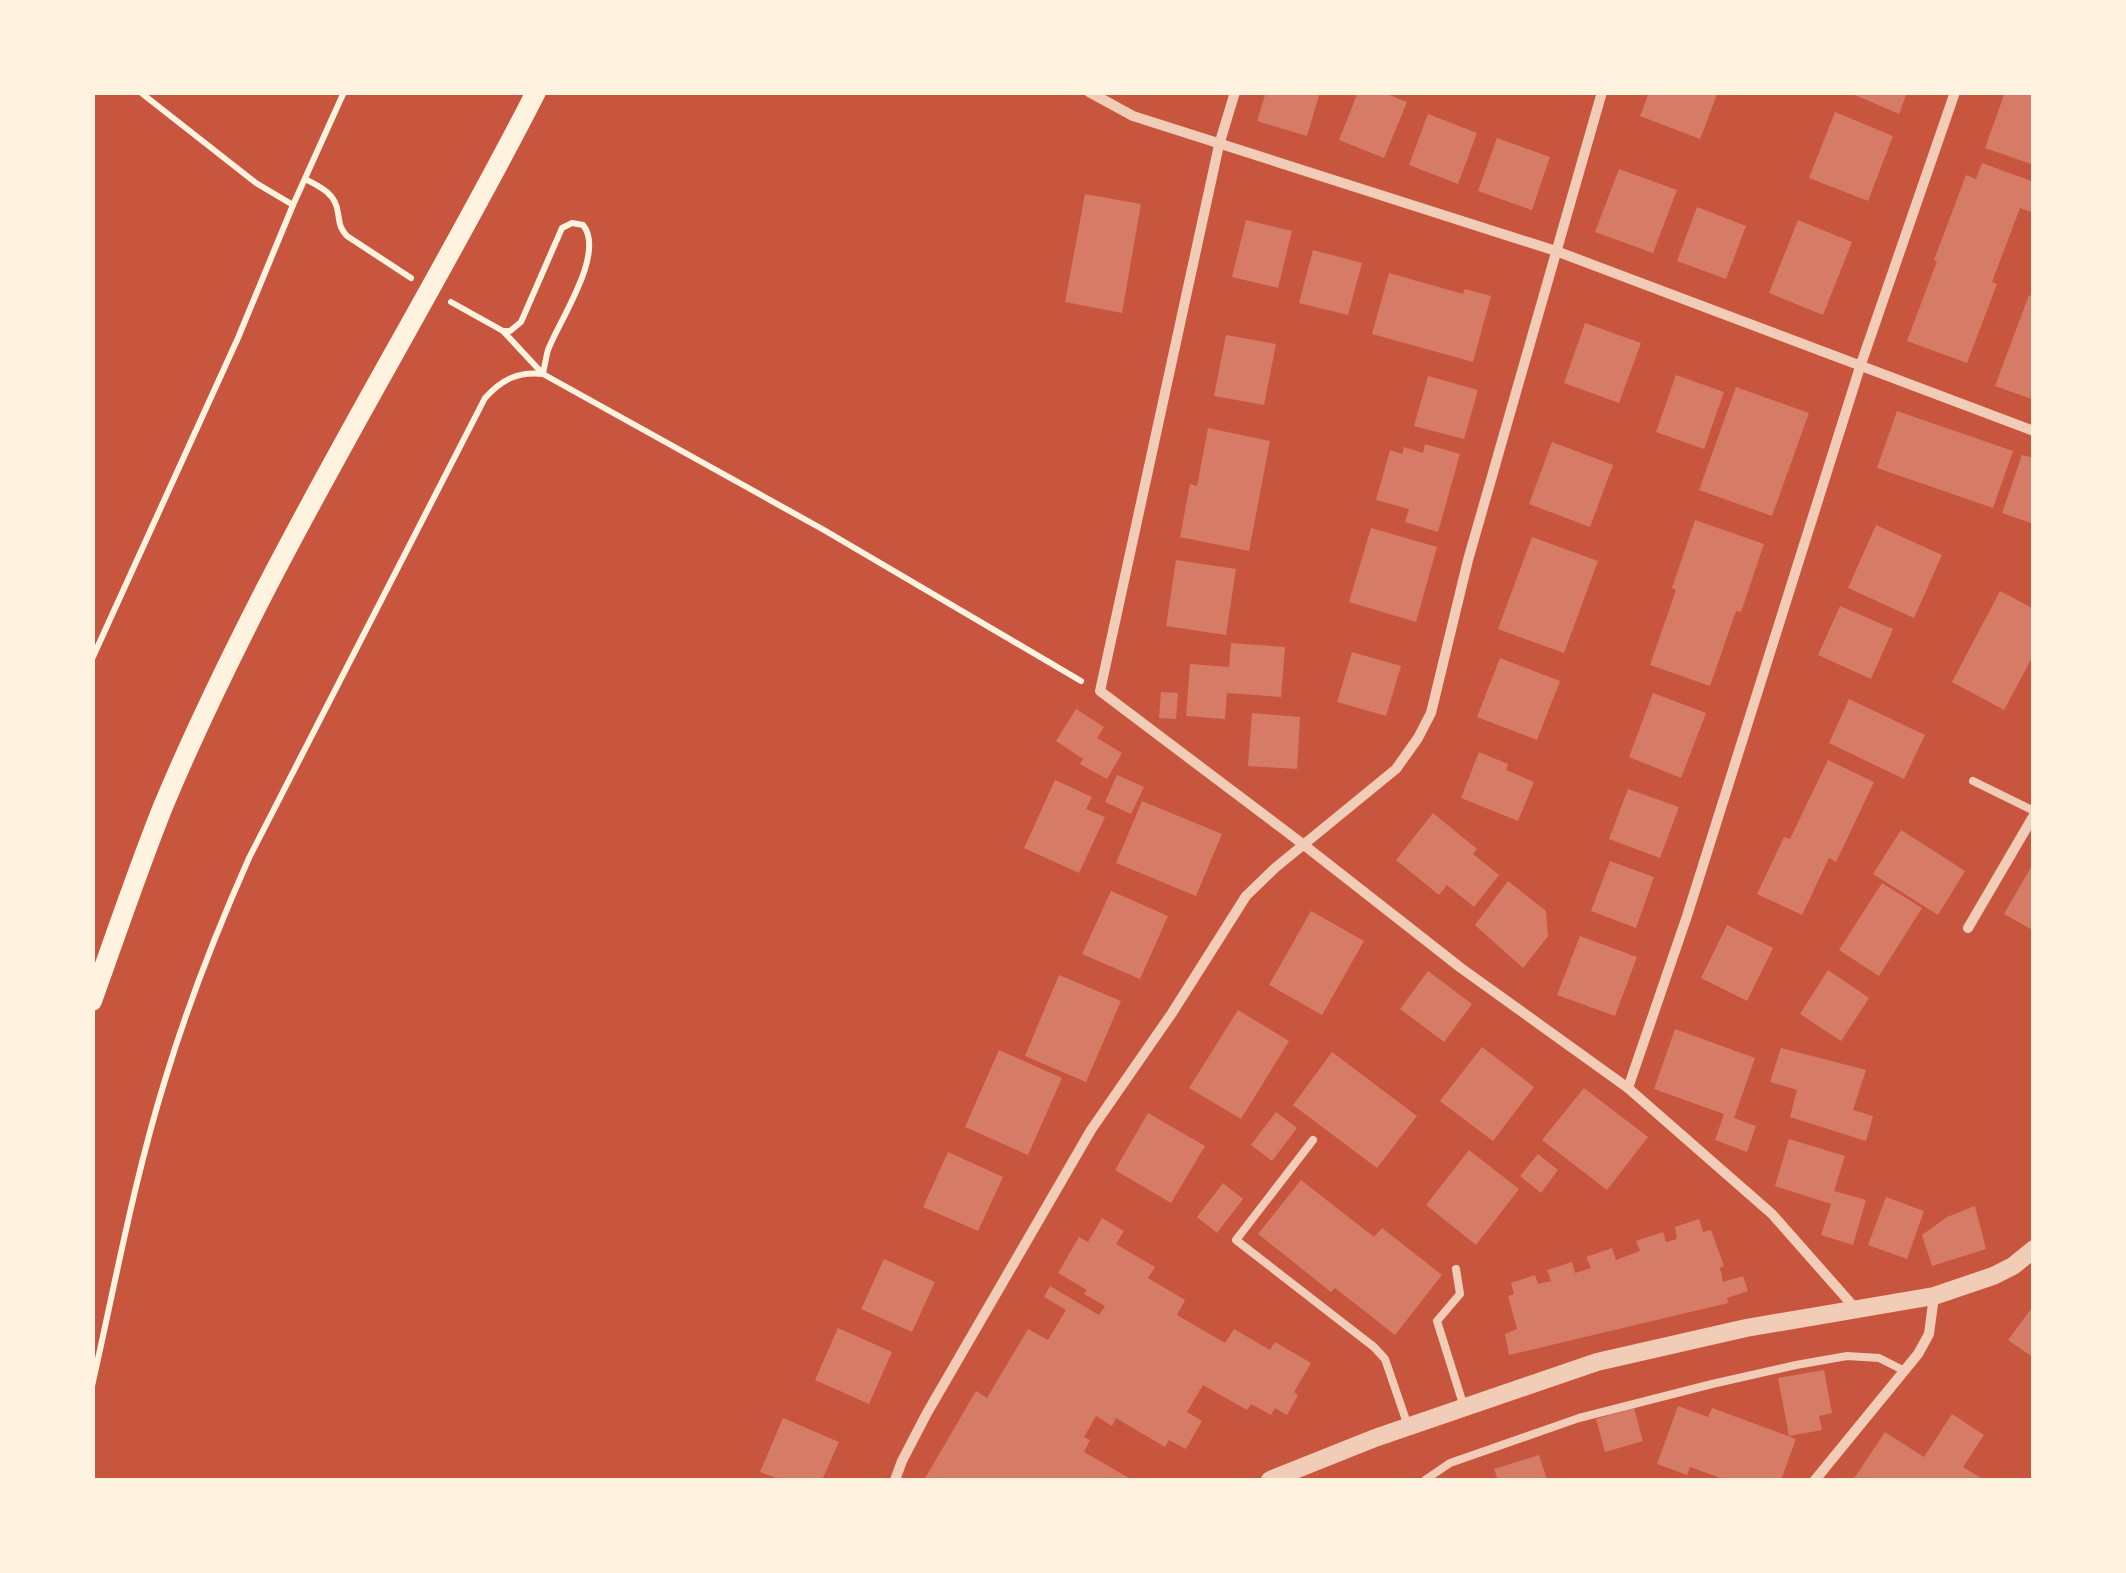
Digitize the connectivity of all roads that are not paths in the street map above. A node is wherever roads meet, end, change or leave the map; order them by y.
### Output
1 (536, 92) edge
2 (1089, 92) edge
3 (1235, 92) edge
4 (1602, 92) edge
5 (1954, 92) edge
6 (1219, 145) junction
7 (1556, 251) junction
8 (1860, 367) junction
9 (2034, 431) edge
10 (1973, 781) dead end
11 (2034, 813) edge
12 (1304, 845) junction
13 (1968, 928) dead end
14 (92, 1001) edge
15 (1628, 1088) junction
16 (1313, 1140) dead end
17 (2034, 1249) edge
18 (1456, 1270) dead end
19 (1934, 1296) junction
20 (1854, 1308) junction
21 (1902, 1370) junction
22 (1464, 1407) junction
23 (1408, 1426) junction
24 (896, 1480) edge
25 (1270, 1480) edge
26 (1425, 1480) edge
27 (1815, 1480) edge

1 - 14 main road
2 - 6 street
3 - 6 street
4 - 7 street
5 - 8 street
6 - 7 street
6 - 12 street
7 - 8 street
7 - 12 street
8 - 9 street
8 - 15 street
10 - 11 lane
11 - 13 street
12 - 15 street
12 - 24 street
15 - 20 street
16 - 23 lane
17 - 19 street
18 - 22 lane
19 - 20 street
19 - 21 street
20 - 22 street
21 - 26 lane
21 - 27 street
22 - 23 street
23 - 25 street

